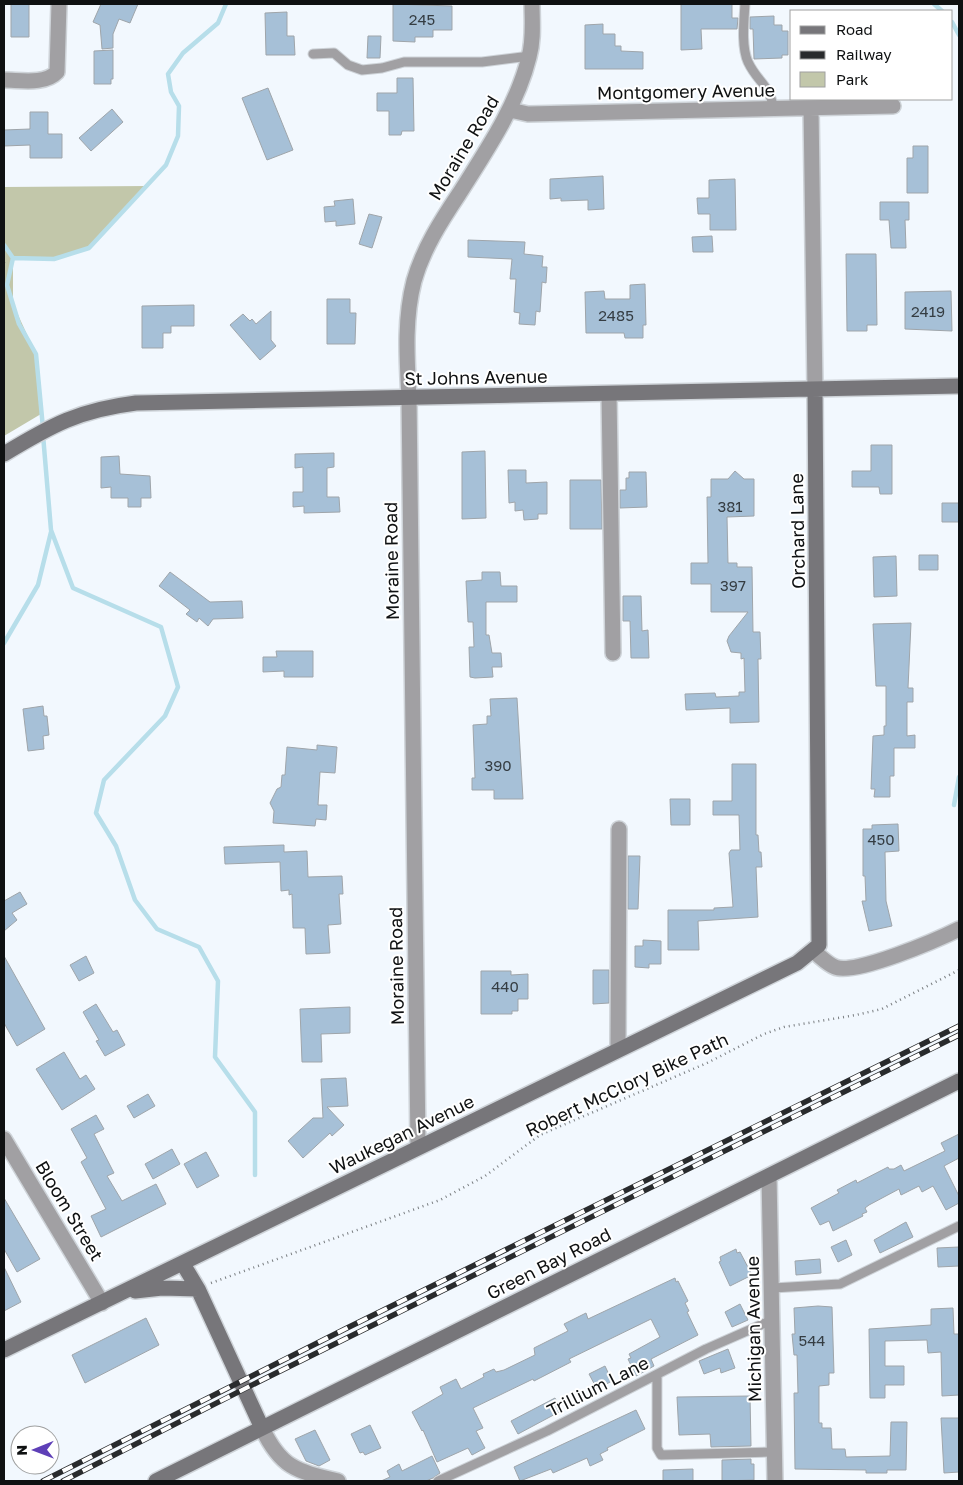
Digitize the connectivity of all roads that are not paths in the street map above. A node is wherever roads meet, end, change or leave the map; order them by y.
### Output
1 (59, 4) edge
2 (532, 4) edge
3 (745, 4) edge
4 (313, 54) dead end
5 (530, 56) junction
6 (4, 80) edge
7 (893, 106) dead end
8 (811, 108) junction
9 (774, 109) junction
10 (510, 110) junction
11 (959, 386) edge
12 (815, 390) junction
13 (610, 394) junction
14 (409, 398) junction
15 (4, 454) edge
16 (613, 653) dead end
17 (619, 829) dead end
18 (959, 929) edge
19 (814, 951) junction
20 (618, 1049) junction
21 (959, 1081) edge
22 (4, 1139) edge
23 (418, 1147) junction
24 (769, 1176) junction
25 (959, 1226) edge
26 (183, 1264) junction
27 (773, 1288) junction
28 (198, 1289) junction
29 (119, 1294) junction
30 (102, 1303) junction
31 (772, 1320) junction
32 (4, 1350) edge
33 (657, 1376) junction
34 (262, 1428) junction
35 (774, 1452) junction
36 (156, 1481) edge
37 (338, 1481) edge
38 (438, 1481) edge
39 (775, 1481) edge

1 - 6 street
2 - 5 street, Moraine Road
3 - 9 lane
4 - 5 lane
5 - 10 street, Moraine Road
7 - 8 street, Montgomery Avenue
8 - 9 street, Montgomery Avenue
8 - 12 street, Orchard Lane
9 - 10 street, Montgomery Avenue
10 - 14 street, Moraine Road
11 - 12 street, St Johns Avenue
12 - 13 street, St Johns Avenue
12 - 19 street, Orchard Lane
13 - 14 street, St Johns Avenue
13 - 16 street
14 - 15 street, St Johns Avenue
14 - 23 street, Moraine Road
17 - 20 street
18 - 19 street
19 - 20 street, Waukegan Avenue
20 - 23 street, Waukegan Avenue
21 - 24 street, Green Bay Road
22 - 30 street, Bloom Street
23 - 26 street, Waukegan Avenue
24 - 27 street, Michigan Avenue
24 - 34 street, Green Bay Road
25 - 27 lane
26 - 28 street
26 - 29 street, Waukegan Avenue
27 - 31 street, Michigan Avenue
28 - 29 street
28 - 34 street
29 - 30 street, Waukegan Avenue
30 - 32 street, Waukegan Avenue
31 - 33 lane, Trillium Lane
31 - 35 street, Michigan Avenue
33 - 35 lane
33 - 38 lane, Trillium Lane
34 - 36 street, Green Bay Road
34 - 37 street
35 - 39 street, Michigan Avenue

